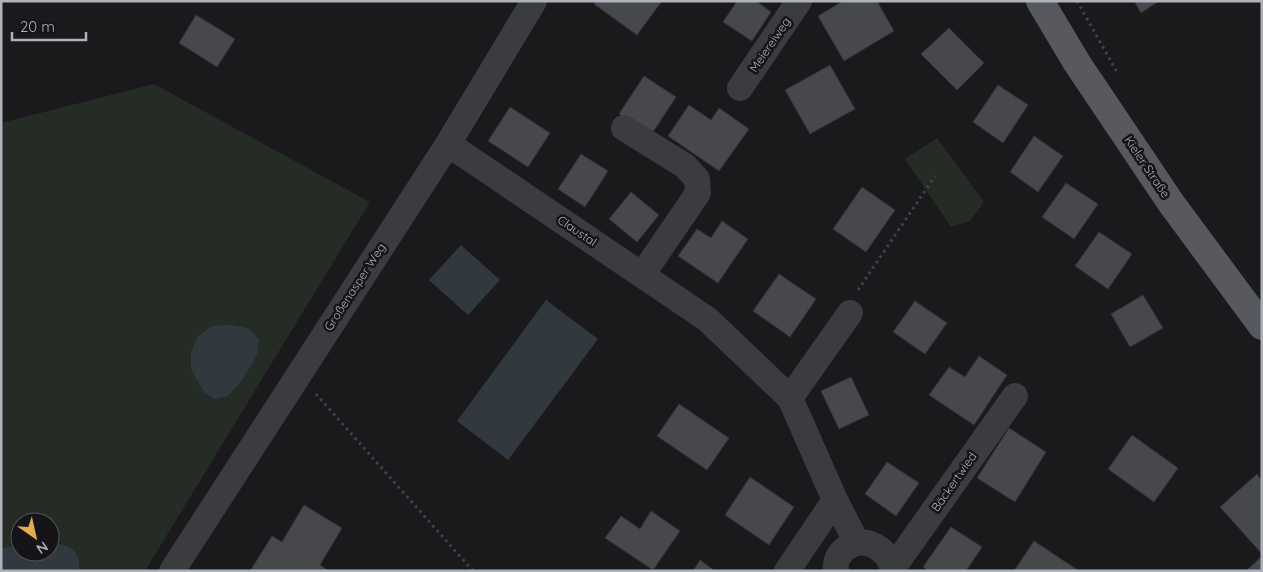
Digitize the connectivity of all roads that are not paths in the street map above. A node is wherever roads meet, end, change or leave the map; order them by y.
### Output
1 (799, 1) edge
2 (1040, 1) edge
3 (527, 4) edge
4 (740, 88) dead end
5 (624, 128) dead end
6 (448, 144) junction
7 (642, 275) junction
8 (850, 313) road end
9 (1262, 326) edge
10 (1015, 396) dead end
11 (790, 398) junction
12 (835, 500) junction
13 (857, 543) junction
14 (893, 569) edge
15 (172, 571) edge
16 (787, 571) edge
17 (836, 571) edge

1 - 4 street, Meiereiweg
2 - 9 main road, Kieler Straße
3 - 6 street, Großenasper Weg
5 - 7 street
6 - 7 street, Claustal
6 - 15 street, Großenasper Weg
7 - 11 street, Claustal
8 - 11 street
10 - 14 street, Bäckertwied
11 - 12 street
12 - 13 street
12 - 16 street
13 - 14 street
13 - 17 street

